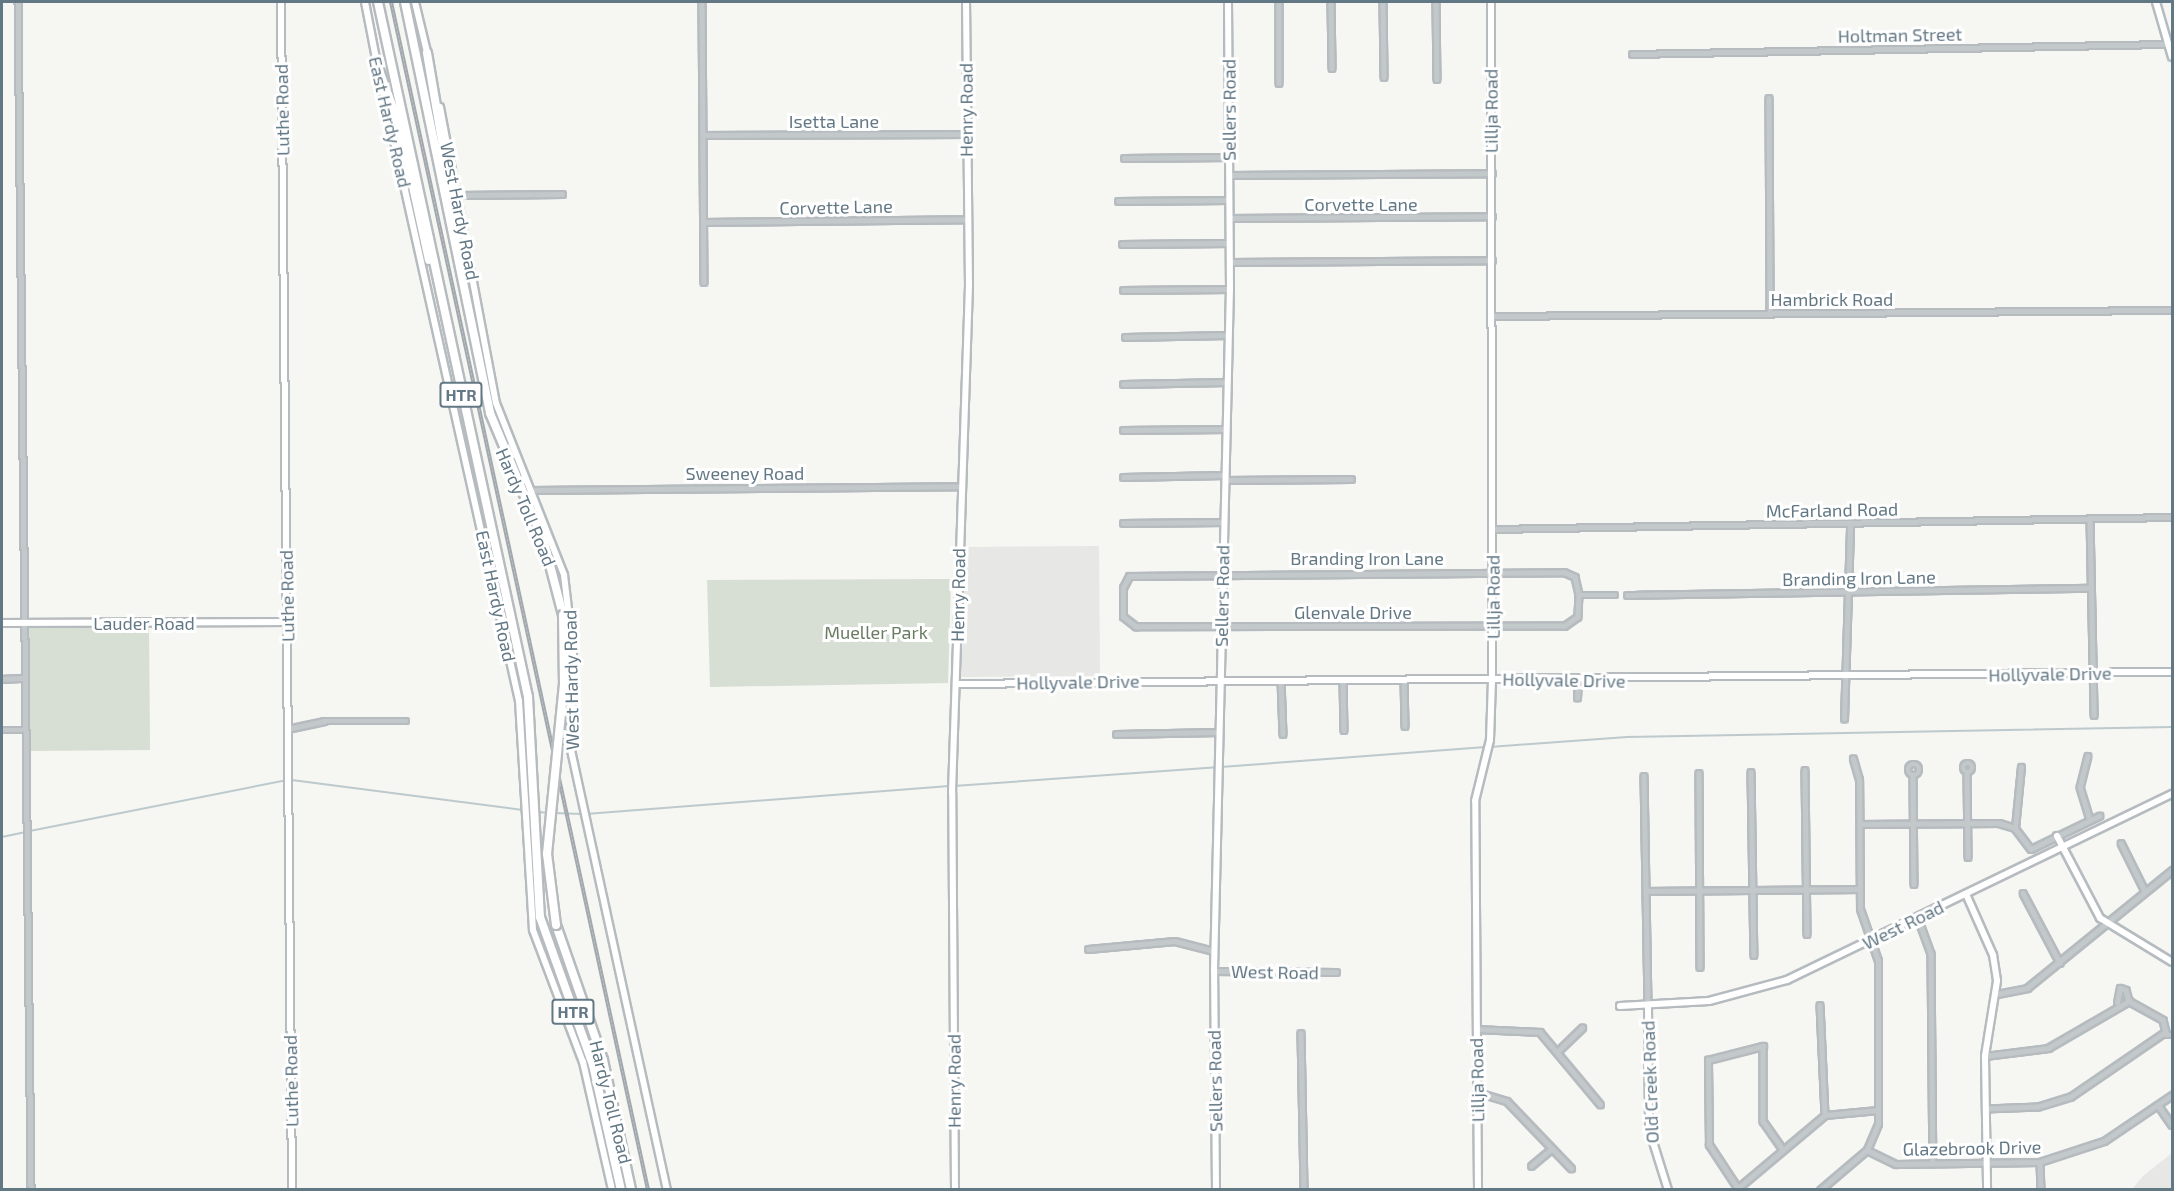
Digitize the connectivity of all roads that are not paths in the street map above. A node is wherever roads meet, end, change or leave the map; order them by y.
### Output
1 (18, 2) edge
2 (281, 2) edge
3 (365, 2) edge
4 (378, 2) edge
5 (405, 2) edge
6 (415, 2) edge
7 (702, 2) edge
8 (966, 2) edge
9 (1228, 2) edge
10 (1279, 2) edge
11 (1331, 2) edge
12 (1383, 2) edge
13 (1436, 2) edge
14 (1491, 2) edge
15 (2156, 2) edge
16 (2169, 44) junction
17 (427, 53) junction
18 (1632, 54) dead end
19 (2172, 57) edge
20 (377, 65) junction
21 (1332, 68) dead end
22 (1384, 77) dead end
23 (1437, 79) dead end
24 (1280, 83) dead end
25 (1768, 98) dead end
26 (965, 134) junction
27 (703, 135) junction
28 (1124, 158) dead end
29 (1229, 158) junction
30 (1492, 173) junction
31 (1229, 175) junction
32 (562, 194) dead end
33 (459, 195) junction
34 (1229, 200) junction
35 (1118, 201) dead end
36 (1492, 216) junction
37 (1230, 218) junction
38 (968, 219) junction
39 (703, 222) junction
40 (1230, 243) junction
41 (1122, 244) dead end
42 (459, 257) junction
43 (1492, 260) junction
44 (1230, 262) junction
45 (704, 282) dead end
46 (1230, 289) junction
47 (1124, 290) dead end
48 (2172, 310) edge
49 (1770, 313) junction
50 (1492, 316) junction
51 (1228, 336) junction
52 (1125, 337) dead end
53 (450, 345) junction
54 (1228, 382) junction
55 (1123, 384) dead end
56 (1227, 429) junction
57 (1123, 430) dead end
58 (1123, 477) dead end
59 (1225, 478) junction
60 (1351, 479) dead end
61 (960, 486) junction
62 (531, 490) junction
63 (2172, 517) edge
64 (2090, 519) junction
65 (1224, 522) junction
66 (1123, 523) dead end
67 (1850, 523) junction
68 (1493, 529) junction
69 (1493, 571) junction
70 (1223, 573) junction
71 (2091, 588) junction
72 (1850, 591) junction
73 (1579, 595) junction
74 (1615, 595) dead end
75 (1627, 595) dead end
76 (1123, 602) joint
77 (287, 622) junction
78 (2, 623) edge
79 (23, 623) junction
80 (1493, 625) junction
81 (1222, 626) junction
82 (2172, 672) edge
83 (2094, 673) junction
84 (24, 678) junction
85 (1844, 678) junction
86 (2, 679) edge
87 (1404, 679) junction
88 (1492, 679) junction
89 (1281, 680) junction
90 (1343, 680) junction
91 (1578, 680) junction
92 (1220, 681) junction
93 (956, 684) junction
94 (1577, 698) dead end
95 (2094, 715) dead end
96 (1844, 719) dead end
97 (406, 721) dead end
98 (1405, 726) dead end
99 (287, 729) junction
100 (2, 730) edge
101 (24, 730) junction
102 (1344, 730) dead end
103 (1219, 732) junction
104 (1116, 734) dead end
105 (1283, 734) dead end
106 (2088, 756) dead end
107 (1853, 759) dead end
108 (2021, 767) dead end
109 (1805, 770) dead end
110 (1751, 772) dead end
111 (1699, 773) dead end
112 (1967, 773) dead end
113 (1644, 776) dead end
114 (1913, 776) dead end
115 (2172, 794) edge
116 (2099, 816) dead end
117 (2090, 820) junction
118 (1967, 823) junction
119 (1860, 824) junction
120 (1913, 824) junction
121 (2015, 828) junction
122 (2057, 836) junction
123 (2121, 843) dead end
124 (2062, 847) junction
125 (1968, 857) dead end
126 (2172, 870) edge
127 (1914, 884) dead end
128 (1807, 888) junction
129 (1753, 889) junction
130 (1860, 889) junction
131 (2144, 889) junction
132 (1700, 890) junction
133 (1646, 891) junction
134 (2023, 893) dead end
135 (1966, 894) junction
136 (1918, 918) junction
137 (2106, 924) junction
138 (1807, 934) dead end
139 (1872, 940) junction
140 (1088, 949) dead end
141 (1214, 951) junction
142 (1754, 955) dead end
143 (2172, 962) edge
144 (2060, 963) junction
145 (1700, 967) dead end
146 (1214, 971) junction
147 (1336, 972) dead end
148 (1997, 994) junction
149 (2129, 1001) junction
150 (2117, 1003) junction
151 (1820, 1005) dead end
152 (1620, 1006) dead end
153 (1648, 1007) junction
154 (2163, 1020) junction
155 (2172, 1020) edge
156 (1582, 1028) dead end
157 (1476, 1029) junction
158 (1301, 1033) dead end
159 (2163, 1035) junction
160 (2172, 1035) edge
161 (1559, 1050) junction
162 (1985, 1056) junction
163 (1477, 1092) junction
164 (2172, 1095) edge
165 (1600, 1104) dead end
166 (2158, 1105) junction
167 (1986, 1109) junction
168 (1878, 1110) junction
169 (1825, 1115) junction
170 (2172, 1125) edge
171 (1551, 1149) junction
172 (1783, 1150) junction
173 (1867, 1150) junction
174 (2040, 1162) junction
175 (1933, 1163) junction
176 (1987, 1164) junction
177 (1531, 1166) dead end
178 (1570, 1168) dead end
179 (1737, 1189) edge
180 (31, 1190) edge
181 (292, 1190) edge
182 (612, 1190) edge
183 (621, 1190) edge
184 (632, 1190) edge
185 (667, 1190) edge
186 (955, 1190) edge
187 (1216, 1190) edge
188 (1304, 1190) edge
189 (1478, 1190) edge
190 (1668, 1190) edge
191 (1820, 1190) edge
192 (1987, 1190) edge
193 (2041, 1190) edge

1 - 79 street
2 - 77 street, Luthe Road
3 - 20 street, East Hardy Road
4 - 53 highway, Hardy Toll Road / HTR
5 - 42 highway, Hardy Toll Road / HTR
6 - 17 street, West Hardy Road
7 - 27 street
8 - 26 street, Henry Road
9 - 29 street, Sellers Road
10 - 24 street
11 - 21 street
12 - 22 street
13 - 23 street
14 - 30 street, Lillja Road
15 - 16 street
16 - 18 street, Holtman Street
16 - 19 street
17 - 33 street, West Hardy Road
17 - 42 highway
20 - 53 highway
20 - 182 street, East Hardy Road
25 - 49 street
26 - 27 street, Isetta Lane
26 - 38 street, Henry Road
27 - 39 street
28 - 29 street
29 - 31 street, Sellers Road
30 - 31 street
30 - 36 street, Lillja Road
31 - 34 street, Sellers Road
32 - 33 street
33 - 62 street, West Hardy Road
34 - 35 street
34 - 37 street, Sellers Road
36 - 37 street, Corvette Lane
36 - 43 street, Lillja Road
37 - 40 street, Sellers Road
38 - 39 street, Corvette Lane
38 - 61 street, Henry Road
39 - 45 street
40 - 41 street
40 - 44 street, Sellers Road
42 - 184 highway, Hardy Toll Road / HTR, bridge
43 - 44 street
43 - 50 street, Lillja Road
44 - 46 street, Sellers Road
46 - 47 street
46 - 51 street, Sellers Road
48 - 49 street, Hambrick Road
49 - 50 street, Hambrick Road
50 - 68 street, Lillja Road
51 - 52 street
51 - 54 street, Sellers Road
53 - 183 highway, Hardy Toll Road / HTR
54 - 55 street
54 - 56 street, Sellers Road
56 - 57 street
56 - 59 street, Sellers Road
58 - 59 street
59 - 60 street
59 - 65 street, Sellers Road
61 - 62 street, Sweeney Road
61 - 93 street, Henry Road
62 - 185 street, West Hardy Road
63 - 64 street, McFarland Road
64 - 67 street, McFarland Road
64 - 71 street
65 - 66 street
65 - 70 street, Sellers Road
67 - 68 street, McFarland Road
67 - 72 street
68 - 69 street, Lillja Road
69 - 70 street, Branding Iron Lane
69 - 73 street, Branding Iron Lane
69 - 80 street, Lillja Road
70 - 76 street, Branding Iron Lane
70 - 81 street, Sellers Road
71 - 72 street, Branding Iron Lane
71 - 83 street
72 - 75 street, Branding Iron Lane
72 - 85 street
73 - 74 street
73 - 80 street, Glenvale Drive
76 - 81 street, Glenvale Drive
77 - 79 street, Lauder Road
77 - 99 street, Luthe Road
78 - 79 street, Lauder Road
79 - 84 street
80 - 81 street, Glenvale Drive
80 - 88 street, Lillja Road
81 - 92 street, Sellers Road
82 - 83 street, Hollyvale Drive
83 - 85 street, Hollyvale Drive
83 - 95 street
84 - 86 street
84 - 101 street
85 - 91 street, Hollyvale Drive
85 - 96 street
87 - 88 street, Hollyvale Drive
87 - 90 street, Hollyvale Drive
87 - 98 street
88 - 91 street, Hollyvale Drive
88 - 157 street, Lillja Road
89 - 90 street, Hollyvale Drive
89 - 92 street, Hollyvale Drive
89 - 105 street
90 - 102 street
91 - 94 street
92 - 93 street, Hollyvale Drive
92 - 103 street, Sellers Road
93 - 186 street, Henry Road
97 - 99 street
99 - 181 street, Luthe Road
100 - 101 street
101 - 180 street
103 - 104 street
103 - 141 street, Sellers Road
106 - 117 street
107 - 119 street
108 - 121 street
109 - 128 street
110 - 129 street
111 - 132 street
112 - 118 street
113 - 133 street
114 - 120 street
115 - 124 street, West Road
116 - 117 street
117 - 122 street
118 - 120 street
118 - 121 street
118 - 125 street
119 - 120 street
119 - 130 street
120 - 127 street
121 - 122 street
122 - 124 street
123 - 131 street
124 - 135 street, West Road
124 - 137 street
126 - 131 street
128 - 129 street
128 - 130 street
128 - 138 street
129 - 132 street
129 - 142 street
130 - 139 street
131 - 137 street
132 - 133 street
132 - 145 street
133 - 153 street
134 - 144 street
135 - 136 street, West Road
135 - 148 street
136 - 139 street, West Road
136 - 175 street
137 - 143 street
137 - 144 street
139 - 153 street, West Road
139 - 168 street
140 - 141 street, West Road
141 - 146 street, Sellers Road
144 - 148 street
146 - 147 street, West Road
146 - 187 street, Sellers Road
148 - 162 street
149 - 150 street
149 - 150 street
149 - 154 street
150 - 162 street
151 - 169 street
152 - 153 street, West Road
153 - 190 street, Old Creek Road
154 - 155 street
154 - 159 street
156 - 161 street
157 - 161 street
157 - 163 street, Lillja Road
158 - 188 street
159 - 160 street
159 - 167 street
161 - 165 street
162 - 167 street
163 - 171 street
163 - 189 street, Lillja Road
164 - 166 street, Glazebrook Drive
166 - 170 street
166 - 174 street, Glazebrook Drive
167 - 176 street
168 - 169 street
168 - 173 street
169 - 172 street
171 - 177 street
171 - 178 street
172 - 179 street
172 - 179 street
173 - 175 street, Glazebrook Drive
173 - 191 street
174 - 176 street, Glazebrook Drive
174 - 193 street
175 - 176 street, Glazebrook Drive
176 - 192 street

